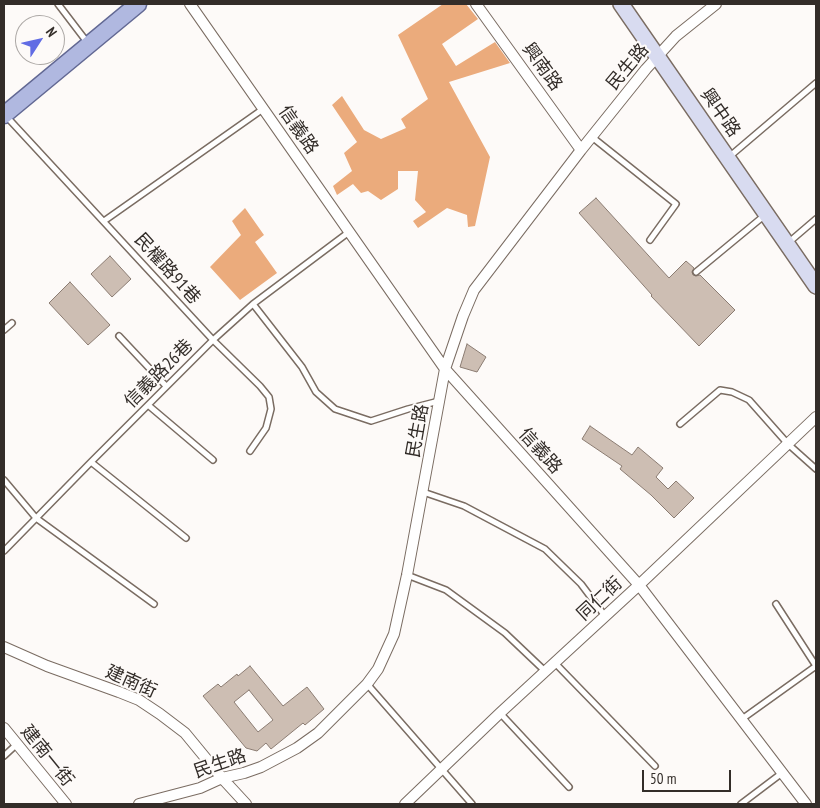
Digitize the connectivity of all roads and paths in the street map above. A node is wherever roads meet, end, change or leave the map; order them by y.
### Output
1 (58, 4) edge
2 (138, 4) edge
3 (190, 4) edge
4 (476, 4) edge
5 (621, 4) edge
6 (716, 4) edge
7 (89, 44) junction
8 (657, 56) junction
9 (816, 83) edge
10 (263, 109) junction
11 (4, 114) edge
12 (592, 137) junction
13 (581, 150) junction
14 (728, 158) junction
15 (766, 214) junction
16 (816, 219) edge
17 (104, 221) junction
18 (350, 232) junction
19 (650, 240) dead end
20 (787, 244) junction
21 (696, 272) dead end
22 (816, 286) edge
23 (253, 304) junction
24 (12, 322) dead end
25 (4, 330) edge
26 (119, 336) dead end
27 (212, 340) junction
28 (445, 369) junction
29 (166, 386) junction
30 (440, 401) junction
31 (148, 405) junction
32 (816, 417) edge
33 (680, 424) dead end
34 (788, 444) junction
35 (250, 451) dead end
36 (213, 460) dead end
37 (91, 462) junction
38 (816, 469) edge
39 (4, 480) edge
40 (423, 492) junction
41 (36, 518) junction
42 (186, 538) dead end
43 (4, 552) edge
44 (408, 576) junction
45 (639, 585) junction
46 (154, 604) dead end
47 (776, 604) dead end
48 (605, 616) junction
49 (4, 647) edge
50 (555, 662) junction
51 (816, 666) edge
52 (545, 671) junction
53 (367, 684) junction
54 (500, 713) junction
55 (741, 720) junction
56 (4, 728) edge
57 (17, 744) junction
58 (4, 756) edge
59 (655, 766) dead end
60 (441, 770) junction
61 (782, 773) junction
62 (222, 778) junction
63 (569, 787) dead end
64 (66, 804) edge
65 (139, 804) edge
66 (246, 804) edge
67 (405, 804) edge
68 (472, 804) edge
69 (741, 804) edge
70 (806, 804) edge

1 - 7 lane
2 - 7 main road
3 - 10 street, 信義路
4 - 13 street, 興南路
5 - 8 main road, 興中路
6 - 8 street, 民生路
7 - 11 main road
8 - 12 street, 民生路
8 - 14 main road, 興中路
9 - 14 lane
10 - 17 lane, 信義路
10 - 18 street, 信義路
11 - 17 lane, 民權路91巷
12 - 13 street, 民生路
12 - 19 lane
13 - 28 street, 民生路
14 - 15 main road, 興中路
15 - 20 main road, 興中路
15 - 21 lane
16 - 20 lane
17 - 27 lane, 民權路91巷
18 - 23 lane, 信義路26巷
18 - 28 street, 信義路
20 - 22 main road, 興中路
23 - 27 lane, 信義路26巷
23 - 30 lane
24 - 25 lane
26 - 29 lane
27 - 29 lane, 信義路26巷
27 - 35 lane, 民權路91巷
28 - 30 street, 民生路
28 - 45 street, 信義路
29 - 31 lane, 信義路26巷
30 - 40 street, 民生路
31 - 36 lane
31 - 37 lane, 信義路26巷
32 - 34 street, 同仁街
33 - 34 lane
34 - 38 lane
34 - 45 street, 同仁街
37 - 41 lane, 信義路26巷
37 - 42 lane
39 - 41 lane
40 - 44 street, 民生路
40 - 48 lane
41 - 43 lane, 信義路26巷
41 - 46 lane
44 - 52 lane
44 - 53 street, 民生路
45 - 48 street, 同仁街
45 - 55 street, 信義路
47 - 51 lane
48 - 50 street, 同仁街
49 - 62 street, 建南街
50 - 52 street, 同仁街
50 - 59 lane
51 - 55 lane
52 - 54 street, 同仁街
53 - 60 lane
53 - 62 street, 民生路
54 - 60 street, 同仁街
54 - 63 lane
55 - 61 street, 信義路
56 - 57 street, 建南一街
57 - 58 lane
57 - 64 street, 建南一街
60 - 67 street, 同仁街
60 - 68 lane
61 - 69 lane
61 - 70 street, 信義路
62 - 65 street, 民生路
62 - 66 street, 建南街

